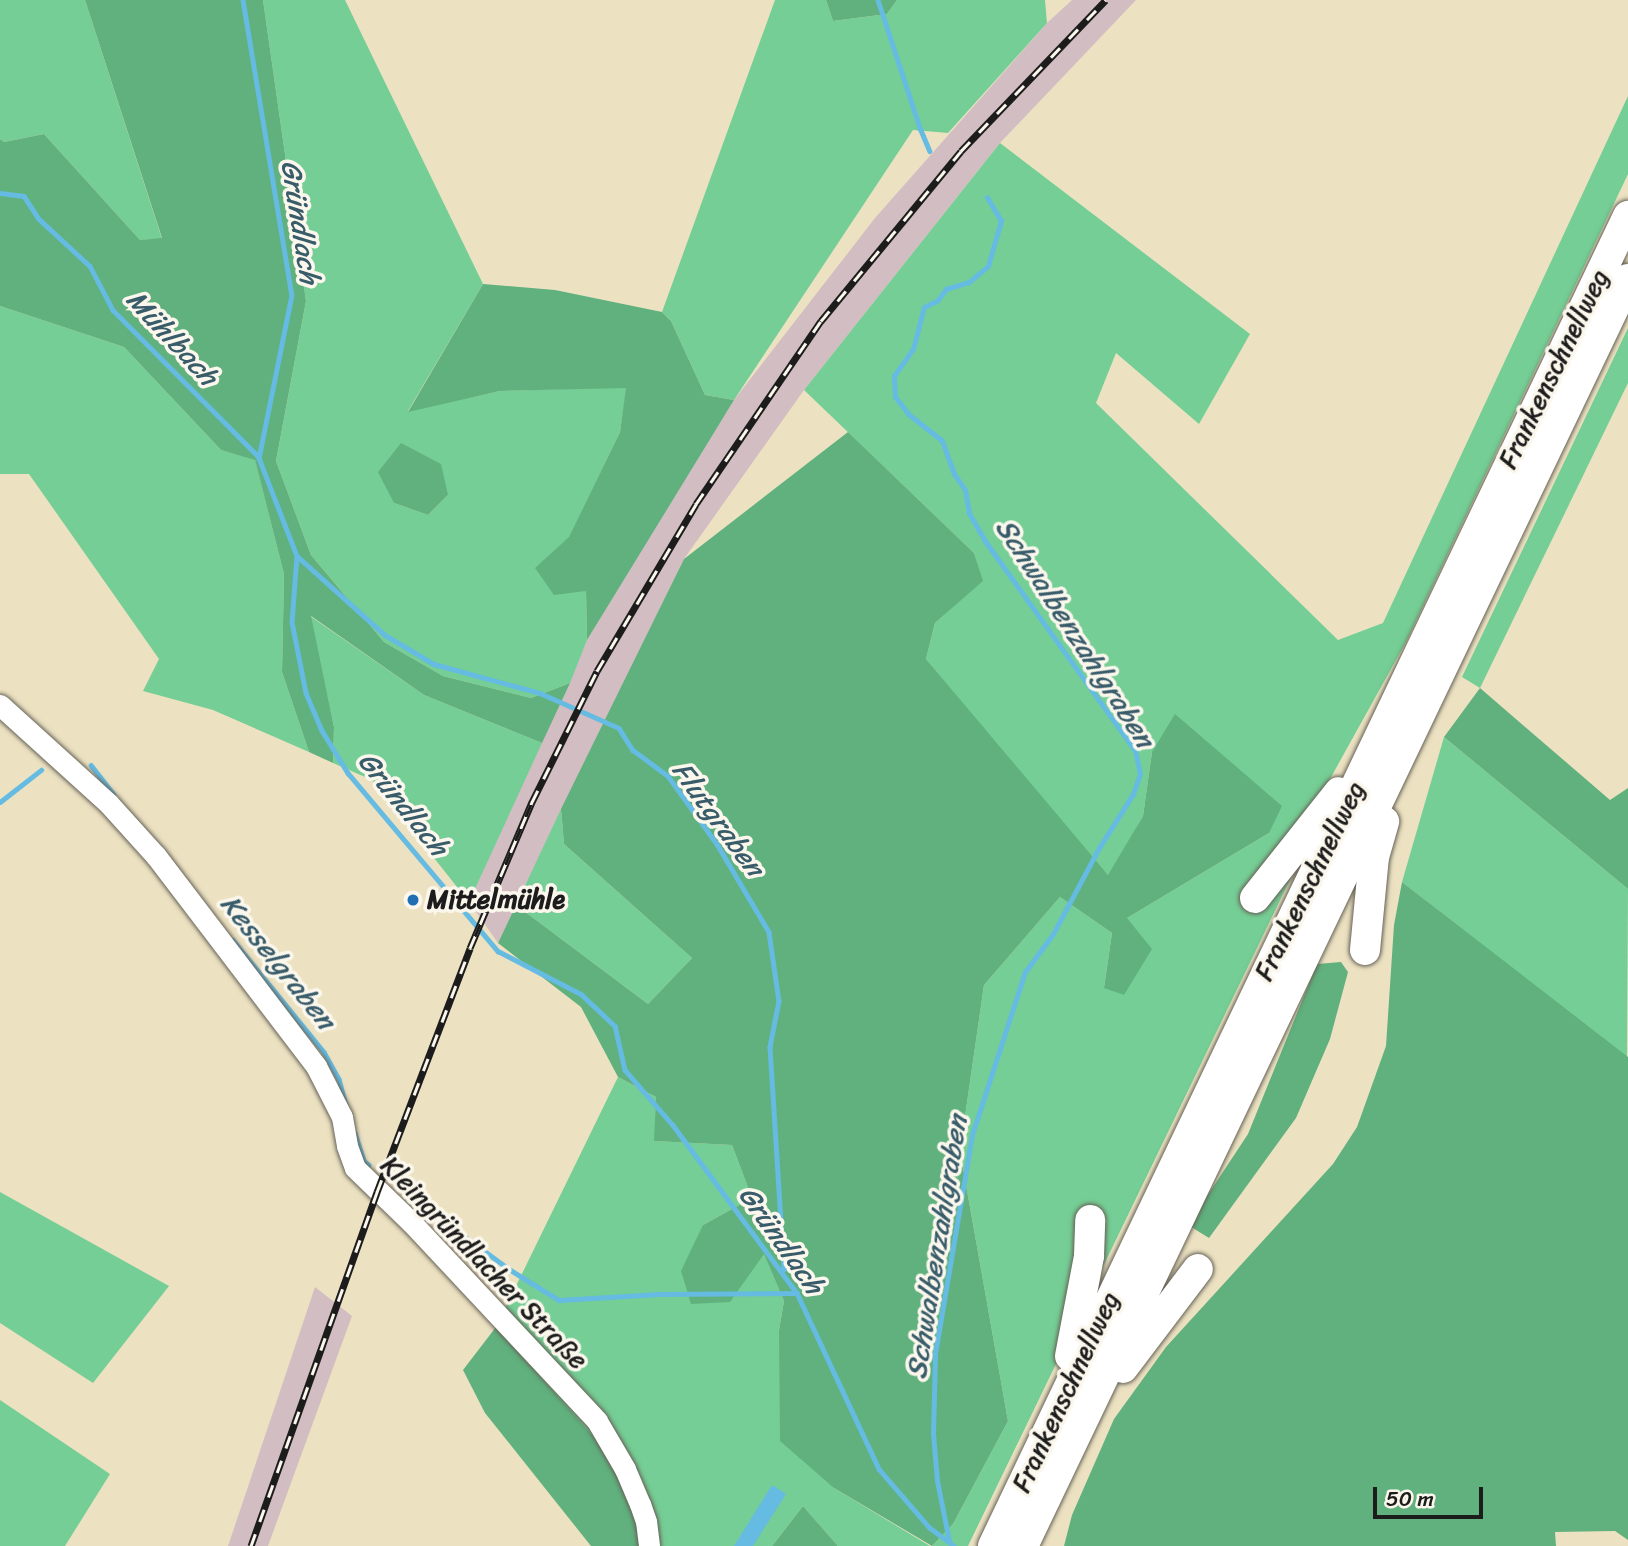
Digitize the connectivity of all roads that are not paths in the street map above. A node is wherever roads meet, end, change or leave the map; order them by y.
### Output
1 (1628, 216) edge
2 (1628, 279) edge
3 (0, 705) edge
4 (1382, 732) junction
5 (1401, 757) junction
6 (1255, 898) dead end
7 (1365, 950) dead end
8 (1090, 1220) dead end
9 (1198, 1269) dead end
10 (1057, 1411) junction
11 (1076, 1434) junction
12 (649, 1546) edge
13 (993, 1546) edge
14 (1023, 1546) edge

1 - 4 highway, Frankenschnellweg
2 - 5 highway, Frankenschnellweg
3 - 12 street, Kleingründlacher Straße
4 - 6 highway
4 - 10 highway, Frankenschnellweg
5 - 7 highway
5 - 11 highway, Frankenschnellweg
8 - 10 highway
9 - 11 highway
10 - 13 highway, Frankenschnellweg
11 - 14 highway, Frankenschnellweg

